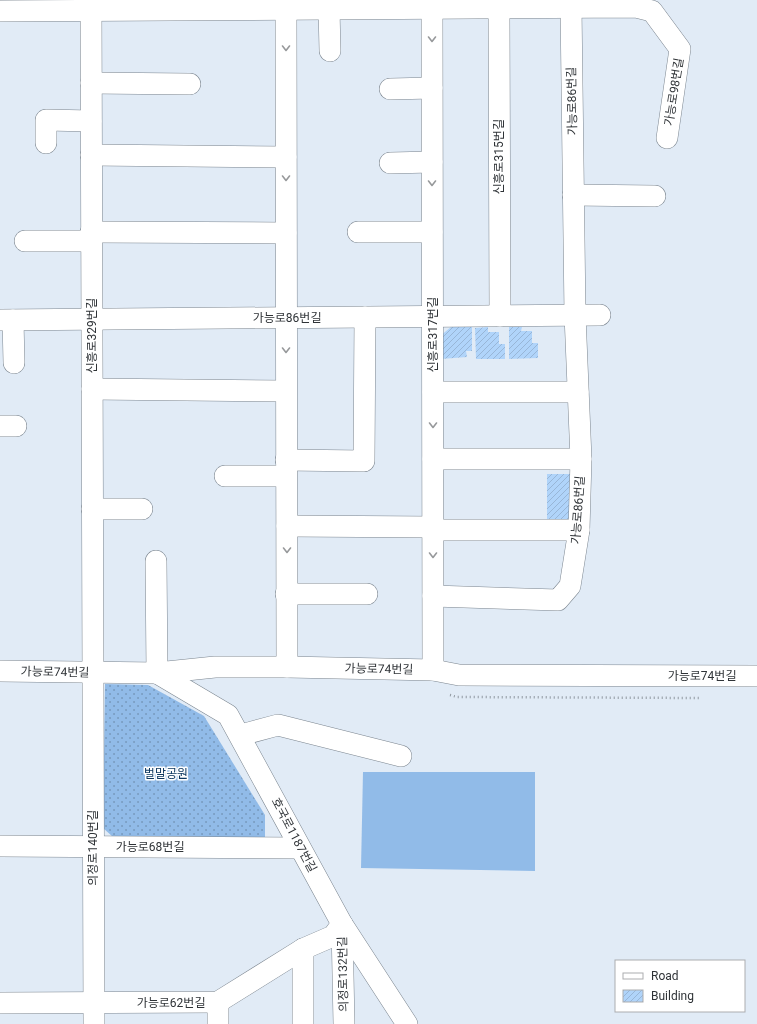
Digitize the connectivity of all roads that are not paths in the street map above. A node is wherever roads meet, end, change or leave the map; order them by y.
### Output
1 (432, 4) edge
2 (503, 4) edge
3 (91, 5) edge
4 (316, 6) edge
5 (654, 6) edge
6 (6, 7) edge
7 (571, 7) junction
8 (286, 9) junction
9 (330, 51) dead end
10 (91, 83) junction
11 (190, 84) dead end
12 (432, 88) junction
13 (390, 89) dead end
14 (91, 121) junction
15 (667, 138) dead end
16 (46, 143) dead end
17 (91, 155) junction
18 (286, 157) junction
19 (390, 162) dead end
20 (432, 162) junction
21 (573, 195) junction
22 (655, 196) dead end
23 (286, 232) junction
24 (358, 232) dead end
25 (432, 232) junction
26 (91, 237) junction
27 (25, 241) dead end
28 (575, 315) junction
29 (600, 315) dead end
30 (433, 316) junction
31 (500, 316) junction
32 (364, 317) junction
33 (286, 318) junction
34 (91, 319) junction
35 (7, 320) edge
36 (14, 363) dead end
37 (92, 390) junction
38 (286, 391) junction
39 (433, 392) junction
40 (578, 392) junction
41 (433, 459) junction
42 (581, 459) junction
43 (286, 468) junction
44 (225, 476) dead end
45 (92, 509) junction
46 (142, 509) dead end
47 (287, 526) junction
48 (433, 528) junction
49 (579, 530) junction
50 (156, 561) dead end
51 (286, 594) junction
52 (367, 594) dead end
53 (433, 596) junction
54 (287, 667) junction
55 (433, 670) junction
56 (0, 671) edge
57 (92, 672) junction
58 (157, 673) junction
59 (757, 676) edge
60 (241, 735) junction
61 (401, 756) dead end
62 (0, 846) edge
63 (93, 846) junction
64 (299, 848) junction
65 (342, 924) junction
66 (303, 949) junction
67 (218, 1002) junction
68 (0, 1003) edge
69 (94, 1003) junction
70 (94, 1024) edge
71 (218, 1024) edge
72 (303, 1024) edge
73 (344, 1024) edge
74 (407, 1024) edge

1 - 2 street, 가능로98번길
1 - 4 street, 가능로98번길
1 -> 12 street, 신흥로317번길
2 - 7 street, 가능로98번길
2 - 31 street, 신흥로315번길
3 - 6 street, 가능로98번길
3 - 8 street, 가능로98번길
3 - 10 street, 신흥로329번길
4 - 8 street, 가능로98번길
4 - 9 street
5 - 7 street, 가능로98번길
5 - 15 street, 가능로98번길
7 - 21 street, 가능로86번길
8 -> 18 street
10 - 11 street
10 - 14 street, 신흥로329번길
12 - 13 street
12 - 20 street, 신흥로317번길
14 - 16 street
14 - 17 street, 신흥로329번길
17 - 18 street
17 - 26 street, 신흥로329번길
18 -> 23 street
19 - 20 street
20 -> 25 street, 신흥로317번길
21 - 22 street
21 - 28 street, 가능로86번길
23 - 26 street
23 - 33 street
24 - 25 street
25 - 30 street, 신흥로317번길
26 - 27 street
26 - 34 street, 신흥로329번길
28 - 29 street, 가능로86번길
28 - 31 street, 가능로86번길
28 - 40 street, 가능로86번길
30 - 31 street, 가능로86번길
30 - 32 street, 가능로86번길
30 - 39 street, 신흥로317번길
32 - 33 street, 가능로86번길
32 - 43 street
33 - 34 street, 가능로86번길
33 -> 38 street
34 - 35 street, 가능로86번길
34 - 37 street, 신흥로329번길
35 - 36 street
37 - 38 street
37 - 45 street, 신흥로329번길
38 - 43 street
39 - 40 street
39 -> 41 street, 신흥로317번길
40 - 42 street, 가능로86번길
41 - 42 street
41 - 48 street, 신흥로317번길
42 - 49 street, 가능로86번길
43 - 44 street
43 - 47 street
45 - 46 street
45 - 57 street, 신흥로329번길
47 - 48 street
47 -> 51 street
48 - 49 street
48 -> 53 street, 신흥로317번길
49 - 53 street, 가능로86번길
50 - 58 street
51 - 52 street
51 - 54 street
53 - 55 street, 신흥로317번길
54 - 55 street, 가능로74번길
54 - 58 street, 가능로74번길
55 - 59 street, 가능로74번길
56 - 57 street, 가능로74번길
57 - 58 street, 가능로74번길
57 - 63 street, 의정로140번길
58 - 60 street, 호국로1187번길
60 - 61 street
60 - 64 street, 호국로1187번길
62 - 63 street, 가능로68번길
63 - 64 street, 가능로68번길
63 - 69 street, 의정로140번길
64 - 65 street, 호국로1187번길
65 - 66 street, 가능로62번길
65 - 73 street, 의정로132번길
65 - 74 street, 호국로1187번길
66 - 67 street, 가능로62번길
66 - 72 street
67 - 69 street, 가능로62번길
67 - 71 street
68 - 69 street, 가능로62번길
69 - 70 street, 의정로140번길

